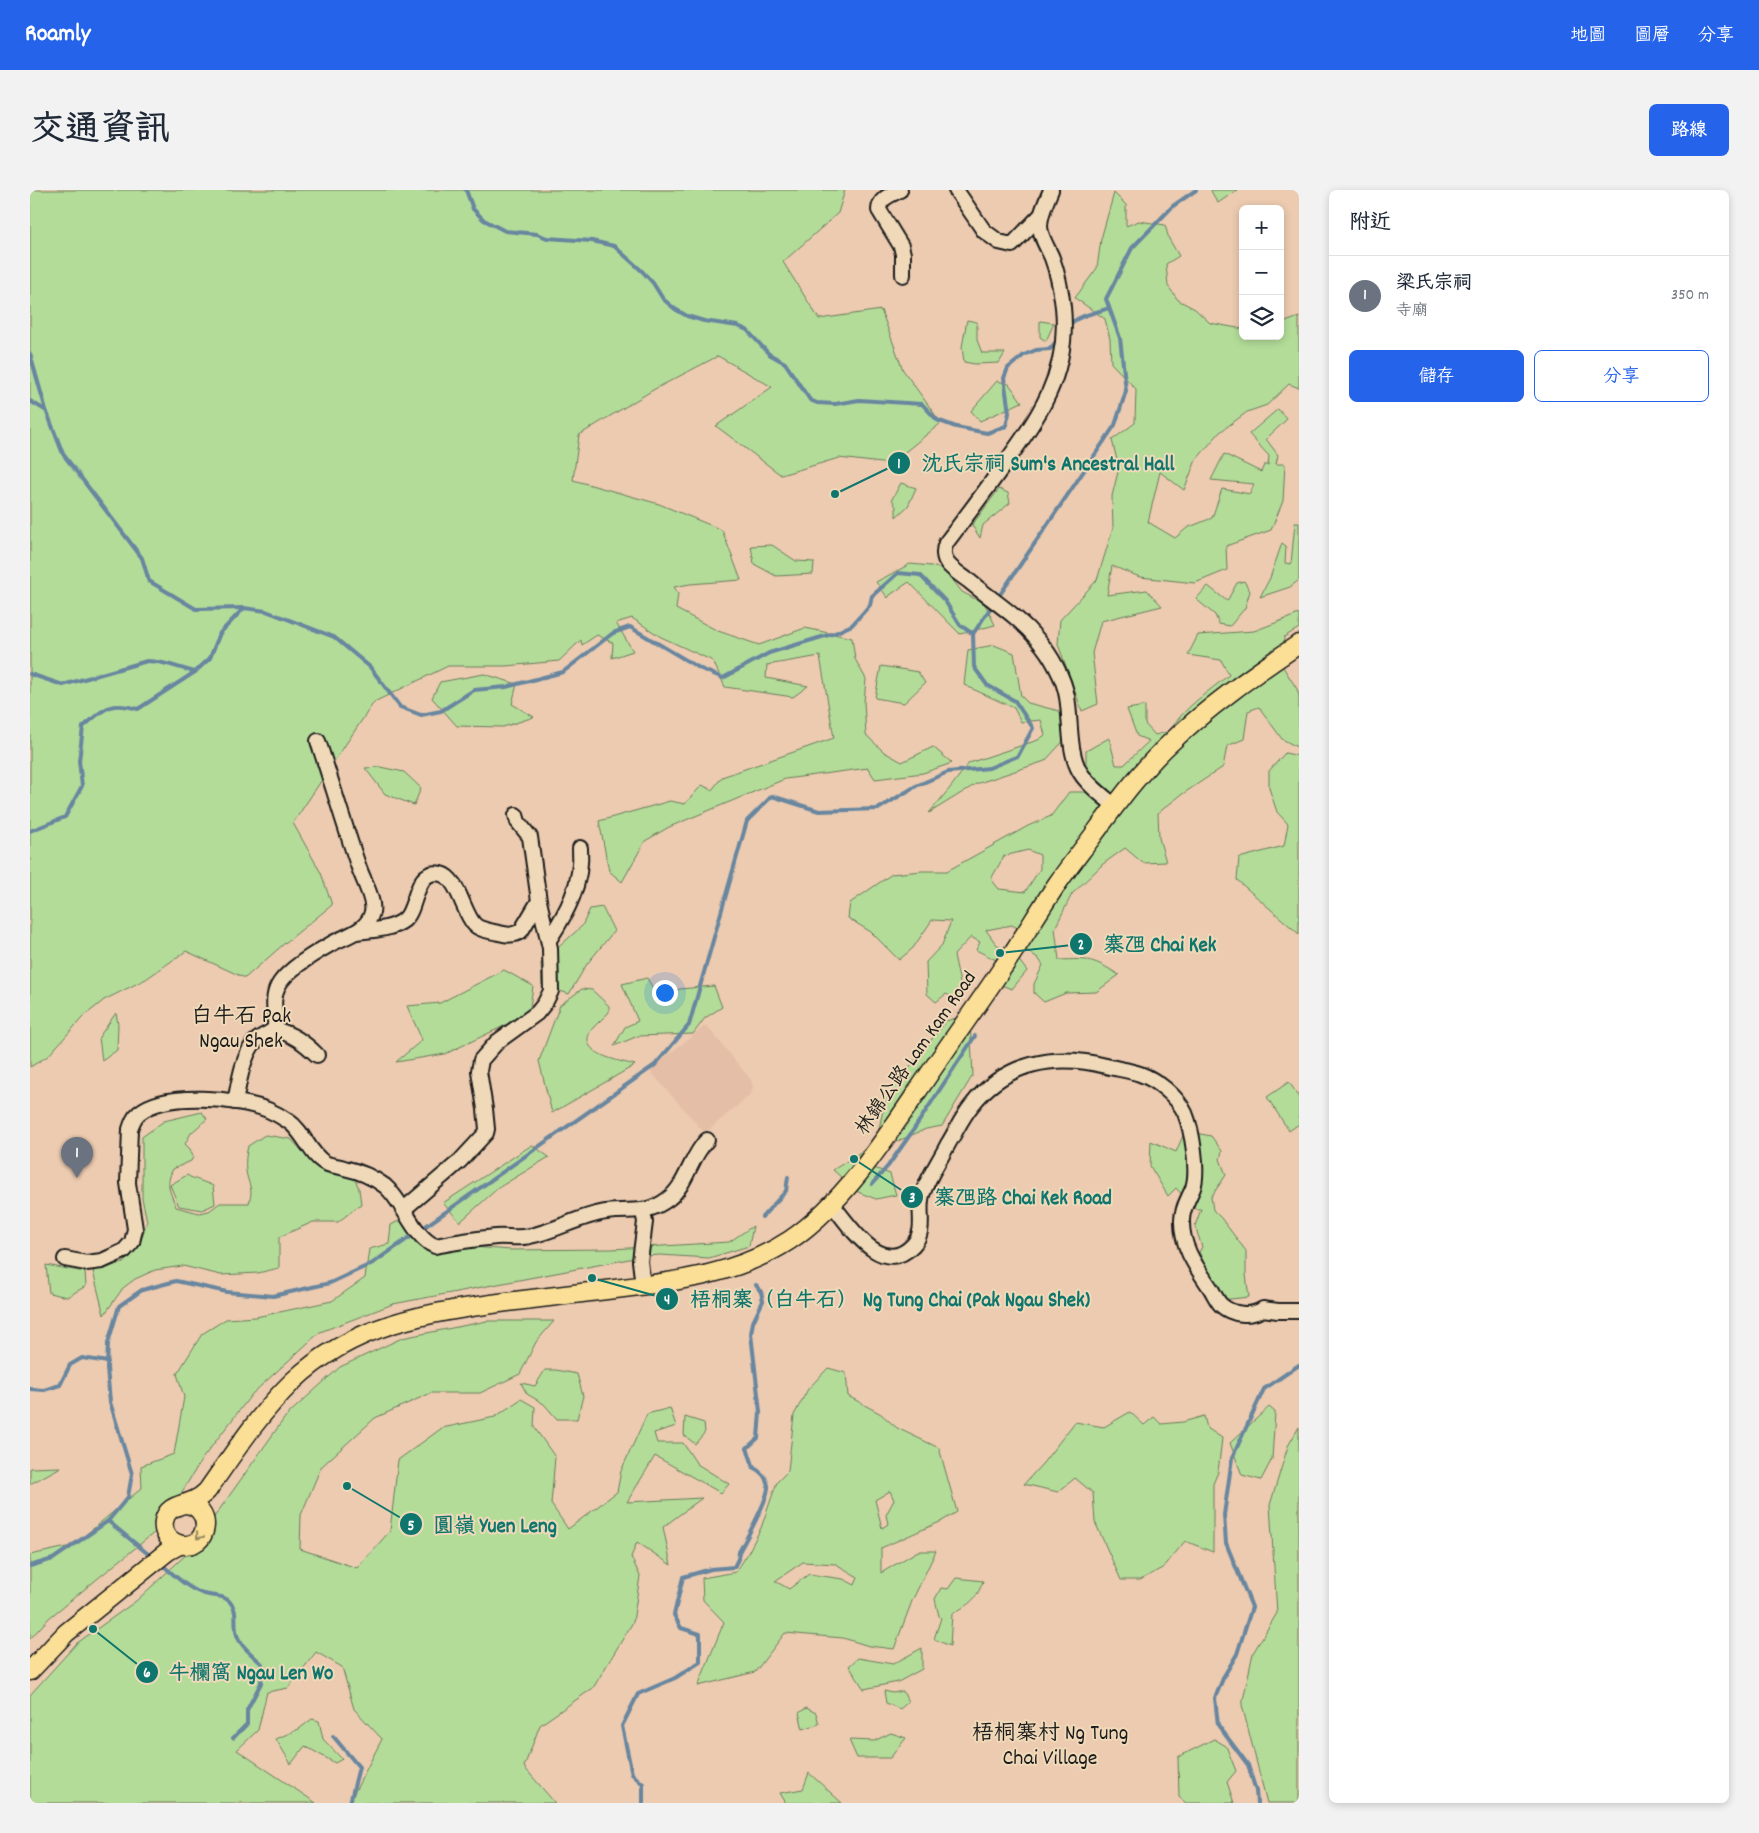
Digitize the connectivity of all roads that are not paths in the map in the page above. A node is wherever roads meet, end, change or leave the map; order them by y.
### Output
1 (900, 190) edge
2 (956, 190) edge
3 (1051, 190) edge
4 (1041, 215) junction
5 (902, 275) dead end
6 (1299, 644) edge
7 (318, 742) dead end
8 (1115, 806) junction
9 (516, 816) dead end
10 (580, 848) dead end
11 (538, 901) junction
12 (356, 932) junction
13 (549, 940) junction
14 (274, 1029) junction
15 (317, 1055) dead end
16 (235, 1102) junction
17 (707, 1140) dead end
18 (831, 1203) junction
19 (404, 1209) junction
20 (643, 1212) junction
21 (65, 1259) dead end
22 (643, 1286) junction
23 (1299, 1311) edge
24 (206, 1491) junction
25 (184, 1504) junction
26 (202, 1514) junction
27 (165, 1532) junction
28 (178, 1545) junction
29 (150, 1566) junction
30 (30, 1671) edge

1 - 5 street
2 - 4 street
3 - 4 street
4 - 8 street
6 - 8 main road, 林錦公路 Lam Kam Road
7 - 12 street
8 - 18 main road, 林錦公路 Lam Kam Road
9 - 11 street
10 - 13 street
11 - 12 street
11 - 13 street
12 - 14 street
13 - 19 street
14 - 15 street
14 - 16 street
16 - 19 street
16 - 21 street
17 - 20 street
18 - 22 main road, 林錦公路 Lam Kam Road
18 - 23 street
19 - 20 street
20 - 22 street
22 - 24 main road, 林錦公路 Lam Kam Road
24 - 25 main road, 林錦公路 Lam Kam Road
24 - 26 main road, 林錦公路 Lam Kam Road
25 - 26 main road
25 - 27 main road, 林錦公路 Lam Kam Road
26 -> 28 main road, 林錦公路 Lam Kam Road
27 - 28 main road
27 - 29 main road, 林錦公路 Lam Kam Road
28 - 29 main road, 林錦公路 Lam Kam Road
29 - 30 main road, 林錦公路 Lam Kam Road

